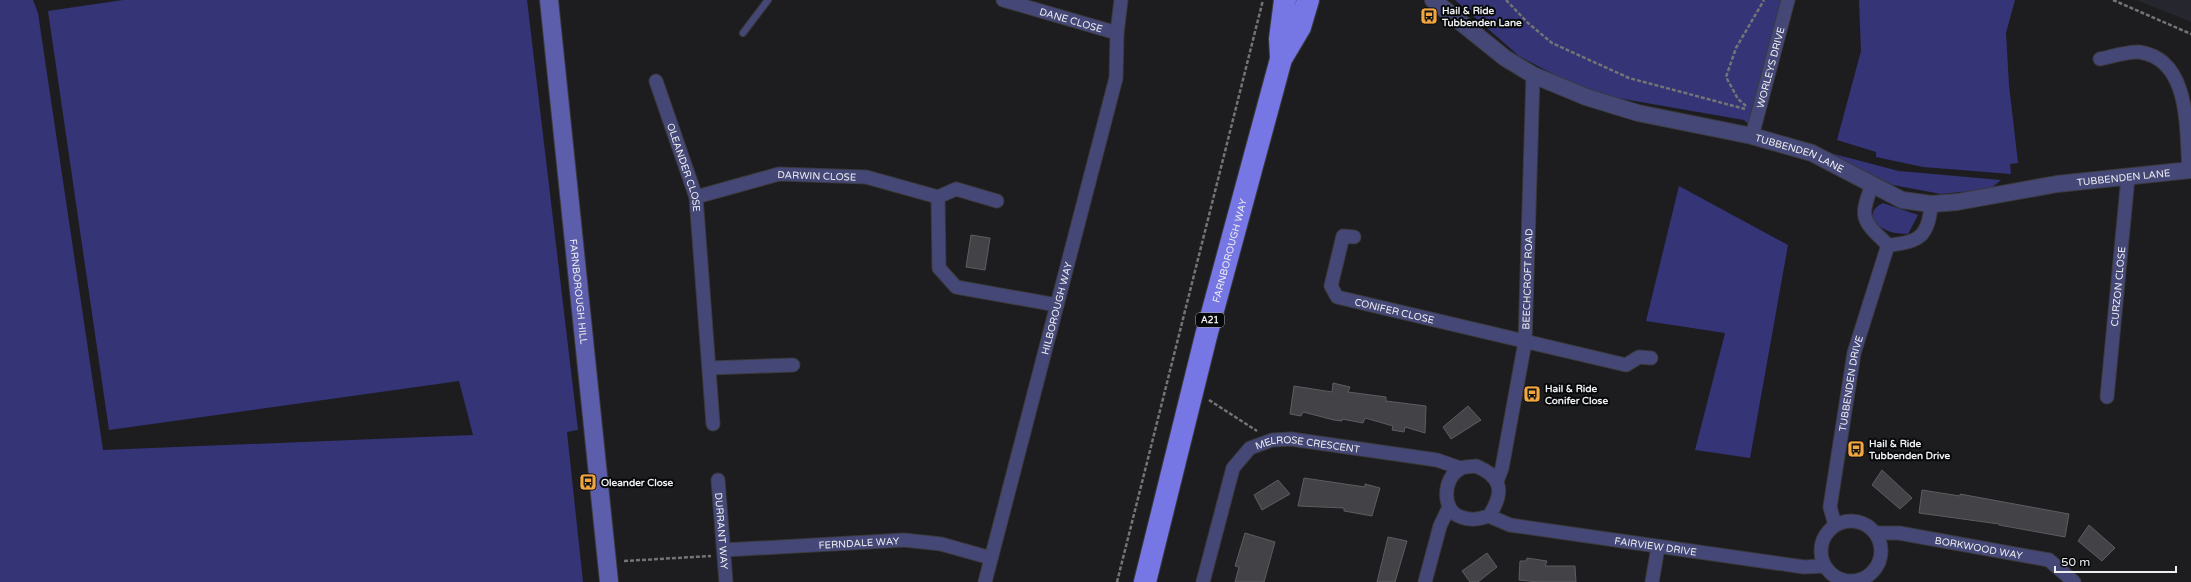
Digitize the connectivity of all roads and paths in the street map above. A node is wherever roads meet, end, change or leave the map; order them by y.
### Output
1 (549, 0) edge
2 (768, 0) edge
3 (1003, 0) edge
4 (1121, 0) edge
5 (1263, 0) edge
6 (1284, 0) edge
7 (1308, 0) edge
8 (1433, 0) edge
9 (1506, 0) edge
10 (1764, 0) edge
11 (1788, 0) edge
12 (2113, 0) edge
13 (743, 33) dead end
14 (1117, 33) junction
15 (2191, 34) edge
16 (1281, 59) junction
17 (2100, 59) dead end
18 (1533, 76) junction
19 (656, 81) dead end
20 (1755, 113) junction
21 (1752, 136) junction
22 (2190, 170) edge
23 (2128, 177) junction
24 (1872, 185) junction
25 (696, 197) junction
26 (938, 197) junction
27 (996, 201) dead end
28 (1932, 204) junction
29 (1354, 237) dead end
30 (1888, 245) junction
31 (1057, 305) junction
32 (1525, 342) junction
33 (1651, 358) dead end
34 (793, 365) dead end
35 (710, 368) junction
36 (2107, 397) dead end
37 (1205, 398) dead end
38 (713, 424) dead end
39 (1272, 440) junction
40 (1460, 468) junction
41 (718, 480) dead end
42 (1497, 481) junction
43 (1449, 507) junction
44 (1489, 516) junction
45 (1835, 525) junction
46 (1876, 533) junction
47 (1658, 547) junction
48 (724, 550) junction
49 (991, 558) junction
50 (607, 562) junction
51 (1824, 566) junction
52 (1864, 581) edge
53 (609, 582) edge
54 (726, 582) edge
55 (985, 582) edge
56 (1117, 582) edge
57 (1145, 582) edge
58 (1202, 582) edge
59 (1426, 582) edge
60 (1652, 582) edge
61 (2074, 582) edge

1 - 50 main road, FARNBOROUGH HILL
2 - 13 lane
3 - 14 street, DANE CLOSE
4 - 14 street, HILBOROUGH WAY
5 - 56 path
6 - 16 highway, FARNBOROUGH WAY / A21
7 - 16 highway, FARNBOROUGH WAY / A21
8 - 18 street, TUBBENDEN LANE
9 - 20 path
10 - 20 path
11 - 20 street, WORLEYS DRIVE
12 - 15 path
14 - 31 street, HILBOROUGH WAY
16 - 57 highway, FARNBOROUGH WAY / A21
17 - 22 street
18 - 21 street, TUBBENDEN LANE
18 - 32 street, BEECHCROFT ROAD
19 - 25 street, OLEANDER CLOSE
20 - 21 street, WORLEYS DRIVE
21 - 24 street, TUBBENDEN LANE
22 - 23 street, TUBBENDEN LANE
23 - 28 street, TUBBENDEN LANE
23 - 36 street, CURZON CLOSE
24 - 28 street, TUBBENDEN LANE
24 - 30 street
25 - 26 street, DARWIN CLOSE
25 - 35 street, OLEANDER CLOSE
26 - 27 street
26 - 31 street
28 - 30 street
29 - 32 street, CONIFER CLOSE
30 - 45 street, TUBBENDEN DRIVE
31 - 49 street, HILBOROUGH WAY
32 - 33 street
32 - 42 street, BEECHCROFT ROAD
34 - 35 street
35 - 38 street, OLEANDER CLOSE
37 - 39 path
39 - 40 street, MELROSE CRESCENT
39 - 58 street, MELROSE CRESCENT
40 - 42 street
40 - 43 street
41 - 48 street, DURRANT WAY
42 - 44 street
43 - 44 street
43 - 59 street
44 - 47 street, FAIRVIEW DRIVE
45 - 46 street
45 - 51 street
46 - 52 street
46 - 61 street, BORKWOOD WAY
47 - 51 street, FAIRVIEW DRIVE
47 - 60 street
48 - 49 street, FERNDALE WAY
48 - 50 path
48 - 54 street, DURRANT WAY
49 - 55 street, HILBOROUGH WAY
50 - 53 main road, FARNBOROUGH HILL
51 - 52 street

